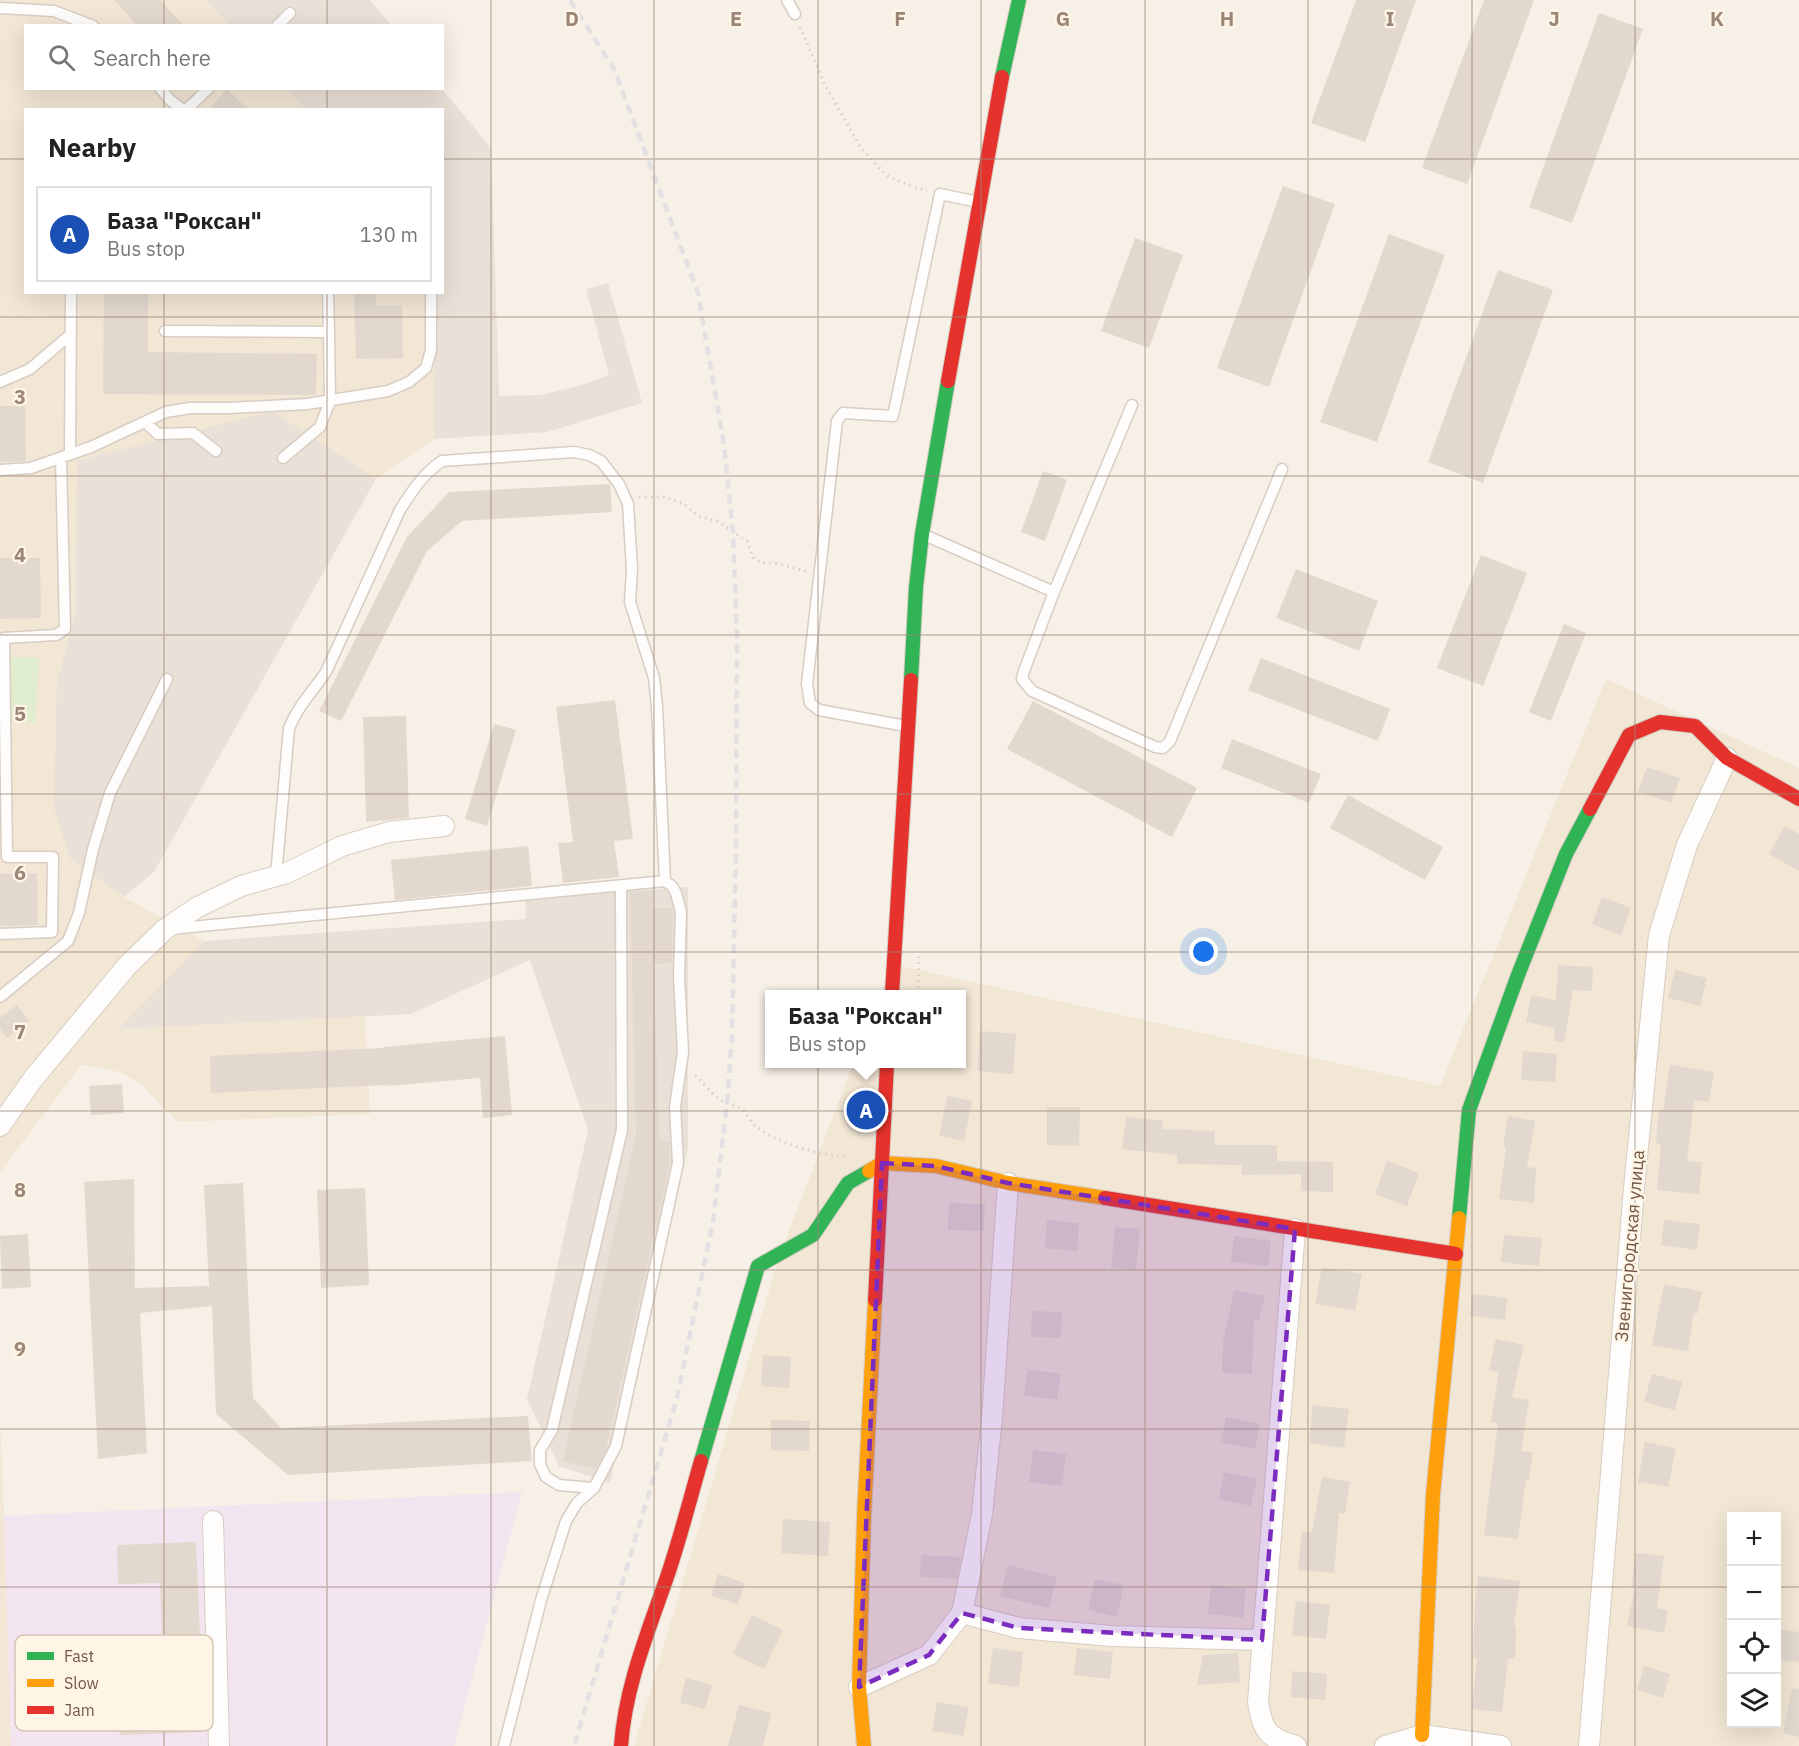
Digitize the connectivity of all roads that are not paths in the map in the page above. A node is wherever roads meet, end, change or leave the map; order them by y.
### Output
1 (787, 0) edge
2 (1019, 0) edge
3 (0, 8) edge
4 (290, 13) dead end
5 (795, 14) road end
6 (88, 24) edge
7 (279, 24) edge
8 (162, 90) edge
9 (207, 90) edge
10 (181, 108) edge
11 (186, 108) edge
12 (979, 203) junction
13 (71, 294) edge
14 (328, 294) edge
15 (431, 294) edge
16 (165, 331) dead end
17 (328, 332) junction
18 (71, 334) junction
19 (0, 382) edge
20 (330, 401) junction
21 (1132, 405) dead end
22 (145, 422) junction
23 (216, 451) dead end
24 (66, 456) junction
25 (283, 458) dead end
26 (1282, 469) dead end
27 (0, 470) edge
28 (922, 534) junction
29 (1054, 592) junction
30 (167, 679) dead end
31 (909, 727) junction
32 (1727, 758) junction
33 (1799, 787) edge
34 (1781, 789) junction
35 (1799, 799) edge
36 (444, 826) dead end
37 (276, 876) junction
38 (665, 881) junction
39 (621, 886) junction
40 (164, 930) junction
41 (0, 934) edge
42 (892, 990) edge
43 (0, 997) edge
44 (888, 1068) edge
45 (0, 1126) edge
46 (882, 1163) junction
47 (1008, 1183) junction
48 (1295, 1229) junction
49 (1456, 1254) junction
50 (594, 1488) junction
51 (213, 1521) dead end
52 (962, 1613) junction
53 (1262, 1640) junction
54 (859, 1687) junction
55 (1422, 1735) junction
56 (219, 1746) edge
57 (504, 1746) edge
58 (621, 1746) edge
59 (864, 1746) edge
60 (1296, 1746) edge
61 (1385, 1746) edge
62 (1501, 1746) edge
63 (1589, 1746) edge

1 - 5 lane
2 - 12 street
3 - 6 lane
4 - 7 lane
8 - 10 lane
9 - 11 lane
12 - 28 street
12 - 31 lane
13 - 18 lane
14 - 17 lane
15 - 20 lane
16 - 17 lane
17 - 20 lane
18 - 19 lane
18 - 24 lane
20 - 22 lane
20 - 25 lane
21 - 29 lane
22 - 23 lane
22 - 24 lane
24 - 27 lane
24 - 41 lane
26 - 29 lane
28 - 29 lane
28 - 31 street
30 - 43 lane
31 - 42 street
32 - 34 street
32 - 49 street
32 - 63 street, Звенигородская улица
33 - 34 lane
34 - 35 street
36 - 37 street
37 - 38 lane
37 - 40 street
38 - 39 lane
38 - 50 lane
39 - 40 lane
39 - 50 lane
40 - 45 street
44 - 46 street
46 - 47 street
46 - 54 street
46 - 58 street
47 - 48 street
47 - 52 street
48 - 49 street
48 - 53 street
49 - 55 street
50 - 57 lane
51 - 56 street
52 - 53 street
52 - 54 street
53 - 60 street
54 - 59 street
55 - 61 street
55 - 62 street

